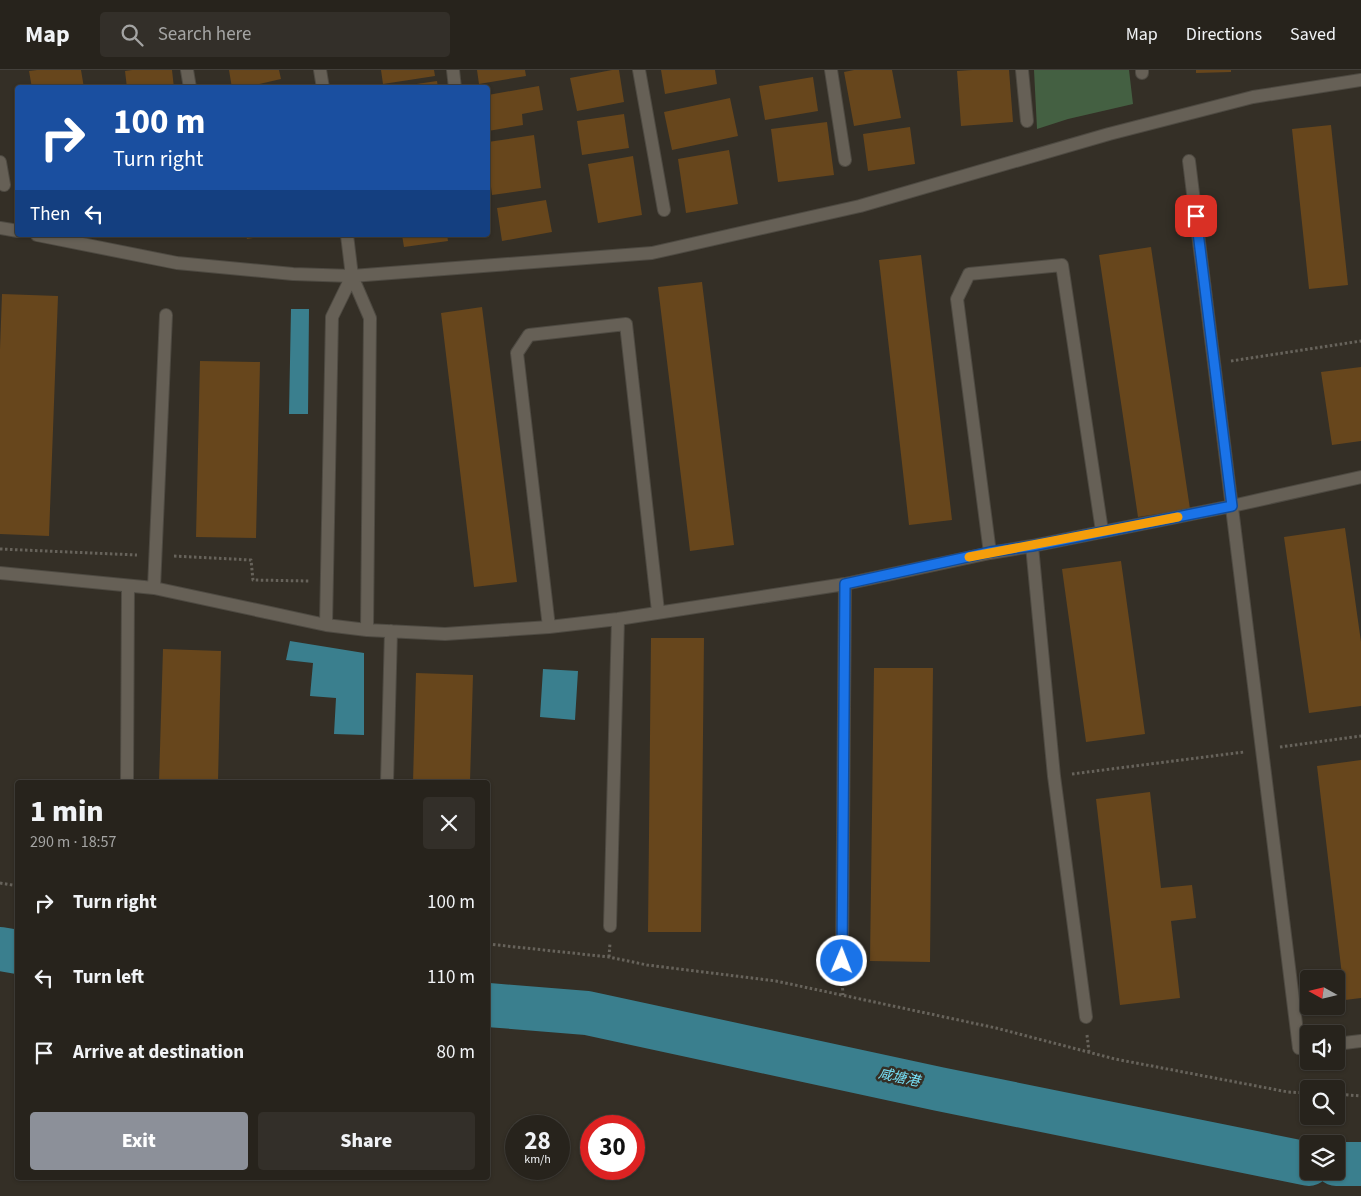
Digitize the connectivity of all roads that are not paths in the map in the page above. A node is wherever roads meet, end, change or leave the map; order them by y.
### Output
1 (187, 70) edge
2 (320, 70) edge
3 (453, 70) edge
4 (638, 70) edge
5 (831, 70) edge
6 (1022, 70) edge
7 (1361, 80) edge
8 (190, 85) edge
9 (322, 85) edge
10 (456, 85) edge
11 (1027, 121) dead end
12 (845, 160) dead end
13 (1189, 161) dead end
14 (0, 162) edge
15 (4, 185) dead end
16 (664, 210) dead end
17 (0, 228) edge
18 (15, 230) edge
19 (47, 237) edge
20 (347, 237) edge
21 (352, 276) junction
22 (166, 315) dead end
23 (1361, 477) edge
24 (1232, 506) junction
25 (1102, 531) junction
26 (1032, 546) junction
27 (990, 552) junction
28 (0, 572) edge
29 (845, 584) junction
30 (128, 586) junction
31 (154, 588) junction
32 (658, 611) junction
33 (618, 618) junction
34 (326, 625) junction
35 (549, 627) junction
36 (367, 630) junction
37 (391, 631) junction
38 (126, 780) edge
39 (387, 780) edge
40 (610, 926) dead end
41 (842, 961) dead end
42 (1086, 1017) dead end
43 (1361, 1041) edge
44 (1345, 1043) edge
45 (1300, 1048) edge

1 - 8 street
2 - 9 street
3 - 10 street
4 - 16 street
5 - 12 street
6 - 11 street
7 - 21 street
13 - 24 street
14 - 15 street
17 - 18 street
19 - 21 street
20 - 21 street
21 - 34 street
21 - 36 street
22 - 31 street
23 - 24 street
24 - 25 street
24 - 45 street
25 - 26 street
25 - 27 street
26 - 27 street
26 - 42 street
27 - 29 street
28 - 30 street
29 - 32 street
29 - 41 street
30 - 31 street
30 - 38 street
31 - 34 street
32 - 33 street
32 - 35 street
33 - 35 street
33 - 40 street
34 - 36 street
35 - 37 street
36 - 37 street
37 - 39 street
43 - 44 street

